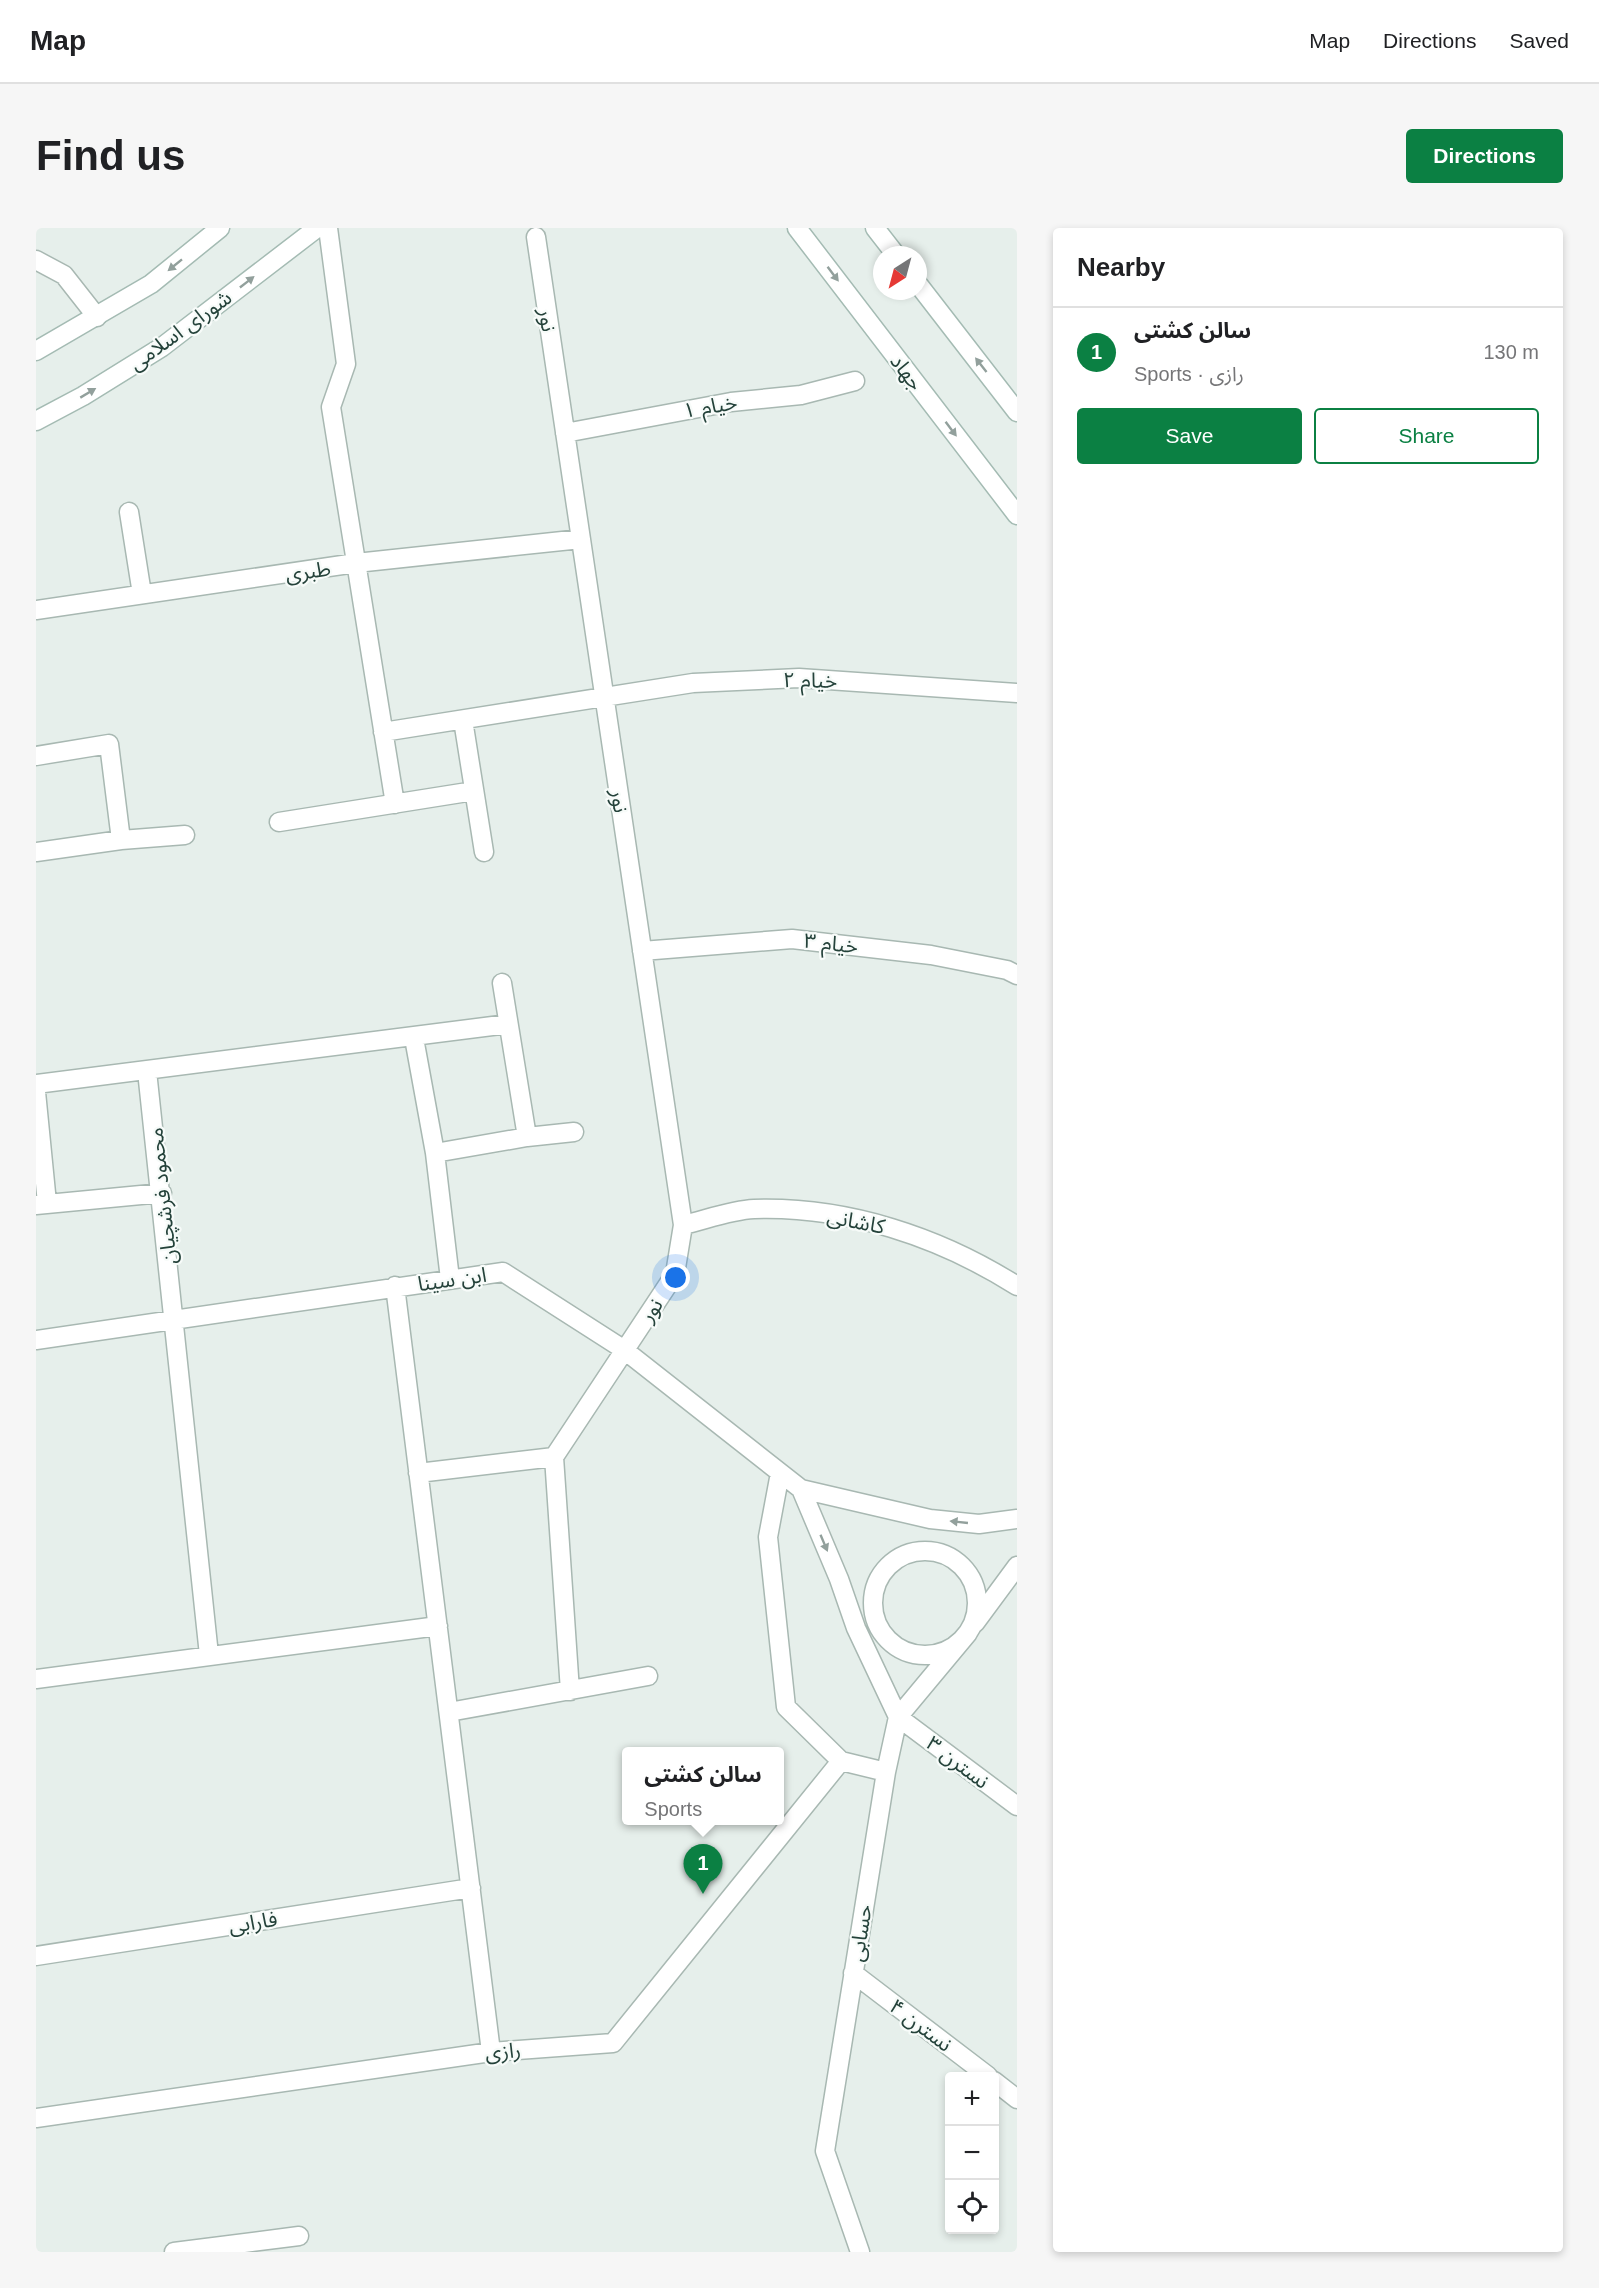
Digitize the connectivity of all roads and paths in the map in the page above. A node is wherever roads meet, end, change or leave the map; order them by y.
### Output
1 (220, 228) edge
2 (317, 228) edge
3 (328, 228) edge
4 (797, 228) edge
5 (875, 228) edge
6 (536, 237) dead end
7 (889, 246) edge
8 (36, 260) edge
9 (927, 296) edge
10 (97, 317) junction
11 (36, 351) edge
12 (855, 381) dead end
13 (1017, 412) edge
14 (36, 421) edge
15 (565, 433) junction
16 (129, 512) dead end
17 (1017, 515) edge
18 (581, 539) junction
19 (356, 564) junction
20 (142, 594) junction
21 (36, 610) edge
22 (1017, 693) edge
23 (604, 697) junction
24 (463, 720) junction
25 (383, 732) junction
26 (36, 756) edge
27 (474, 791) junction
28 (395, 804) junction
29 (279, 822) dead end
30 (185, 836) dead end
31 (121, 840) junction
32 (36, 852) edge
33 (484, 852) dead end
34 (642, 951) junction
35 (1017, 975) edge
36 (502, 983) dead end
37 (508, 1024) junction
38 (414, 1038) junction
39 (147, 1071) junction
40 (36, 1084) edge
41 (36, 1092) edge
42 (574, 1132) dead end
43 (527, 1137) junction
44 (435, 1153) junction
45 (162, 1193) junction
46 (41, 1204) edge
47 (683, 1225) junction
48 (450, 1279) junction
49 (395, 1286) junction
50 (1017, 1286) edge
51 (175, 1321) junction
52 (36, 1340) edge
53 (623, 1349) junction
54 (554, 1457) junction
55 (418, 1473) junction
56 (780, 1473) junction
57 (801, 1489) junction
58 (930, 1519) junction
59 (1017, 1519) edge
60 (928, 1550) junction
61 (1017, 1566) edge
62 (875, 1620) junction
63 (438, 1626) junction
64 (856, 1628) junction
65 (969, 1631) junction
66 (209, 1655) junction
67 (648, 1676) dead end
68 (36, 1679) edge
69 (570, 1691) junction
70 (449, 1712) junction
71 (898, 1717) junction
72 (841, 1761) junction
73 (886, 1772) junction
74 (1017, 1806) edge
75 (471, 1888) junction
76 (36, 1956) edge
77 (853, 1973) junction
78 (491, 2052) junction
79 (983, 2072) edge
80 (999, 2085) edge
81 (1017, 2098) edge
82 (36, 2118) edge
83 (299, 2236) dead end
84 (174, 2252) edge
85 (860, 2252) edge

1 -> 10 street
14 -> 2 street, شورای اسلامی
3 - 19 street
4 -> 17 street, جهاد
5 - 7 street
6 - 15 street, نور
8 - 10 street
13 -> 9 street
10 - 11 street
12 - 15 street, خیام ۱
15 - 18 street, نور
16 - 20 street
18 - 19 street, طبری
18 - 23 street, نور
19 - 20 street, طبری
19 - 25 street
20 - 21 street, طبری
22 - 23 street, خیام ۲
23 - 24 street, خیام ۲
23 - 34 street, نور
24 - 25 street, خیام ۲
24 - 27 street
25 - 28 street
26 - 31 street
27 - 28 street
27 - 33 street
28 - 29 street
30 - 31 street
31 - 32 street
34 - 35 street, خیام ۳
34 - 47 street, نور
36 - 37 street
37 - 38 street
37 - 43 street
38 - 39 street
38 - 44 street
39 - 40 street
39 - 45 street, محمود فرشچیان
41 - 46 street
42 - 43 street
43 - 44 street
44 - 48 street
45 - 46 street
45 - 51 street, محمود فرشچیان
47 - 50 street, کاشانی
47 - 53 street, نور
48 - 49 street, ابن سینا
48 - 53 street, ابن سینا
49 - 51 street, ابن سینا
49 - 55 street
51 - 52 street, ابن سینا
51 - 66 street, محمود فرشچیان
53 - 54 street, نور
53 - 56 street, ابن سینا
54 - 55 street
54 - 69 street
55 - 63 street
56 - 57 street, ابن سینا
56 - 72 street
57 - 58 street
57 -> 64 street
59 -> 58 street
58 - 60 street
60 - 62 street
60 - 65 street
61 - 65 street
62 - 64 street
62 - 65 street
63 - 66 street
63 - 70 street
64 - 71 street
65 - 71 street, حسابی
66 - 68 street
67 - 69 street
69 - 70 street
70 - 75 street
71 - 73 street, حسابی
71 - 74 street, نسترن ۳
72 - 73 street
72 - 78 street, رازی
73 - 77 street, حسابی
75 - 76 street, فارابی
75 - 78 street
77 - 79 street, نسترن ۴
77 - 85 street, حسابی
78 - 82 street, رازی
80 - 81 street
83 - 84 street

